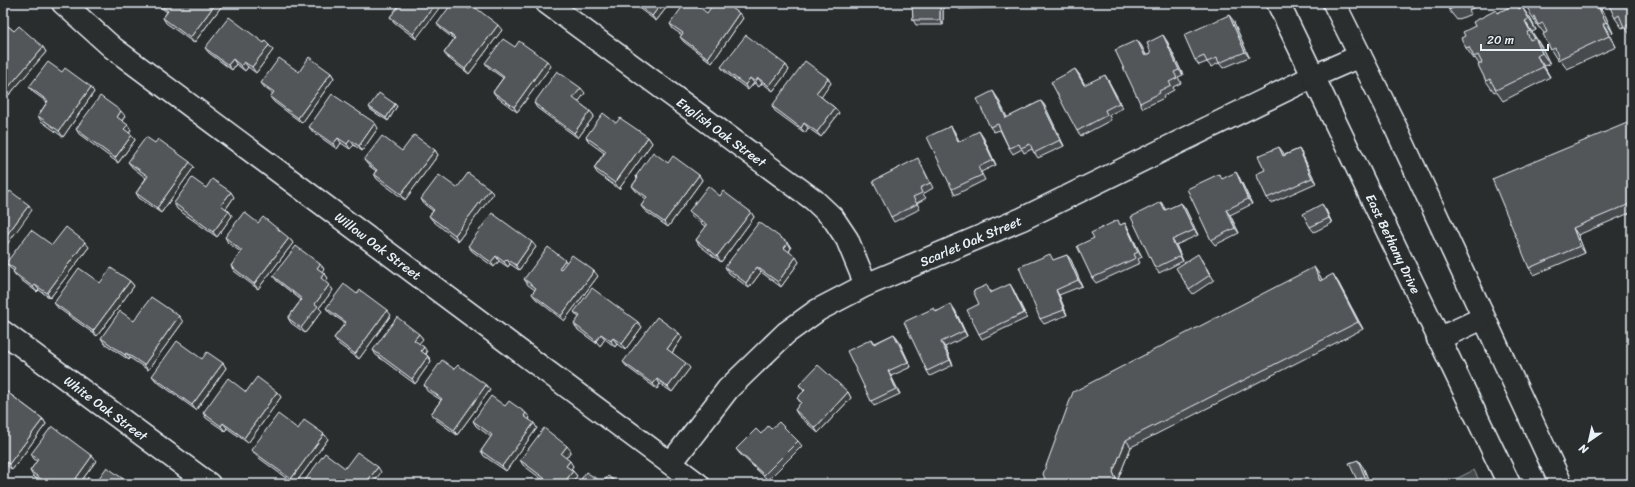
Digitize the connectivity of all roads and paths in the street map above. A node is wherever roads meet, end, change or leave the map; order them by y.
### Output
1 (63, 3) edge
2 (547, 3) edge
3 (1278, 3) edge
4 (1334, 3) edge
5 (1360, 56) junction
6 (1314, 76) junction
7 (866, 285) junction
8 (1483, 318) junction
9 (3, 332) edge
10 (1438, 339) junction
11 (671, 464) junction
12 (209, 484) edge
13 (698, 484) edge
14 (1509, 484) edge
15 (1561, 484) edge

1 - 11 street, Willow Oak Street
2 - 7 street, English Oak Street
3 - 6 street, East Bethany Drive
4 - 5 street
5 - 6 street, Scarlet Oak Street
5 - 8 street
6 - 7 street, Scarlet Oak Street
6 - 10 street, East Bethany Drive
7 - 11 street, Scarlet Oak Street
8 - 10 street
8 - 15 street
9 - 12 street, White Oak Street
10 - 14 street, East Bethany Drive
11 - 13 street, Willow Oak Street

